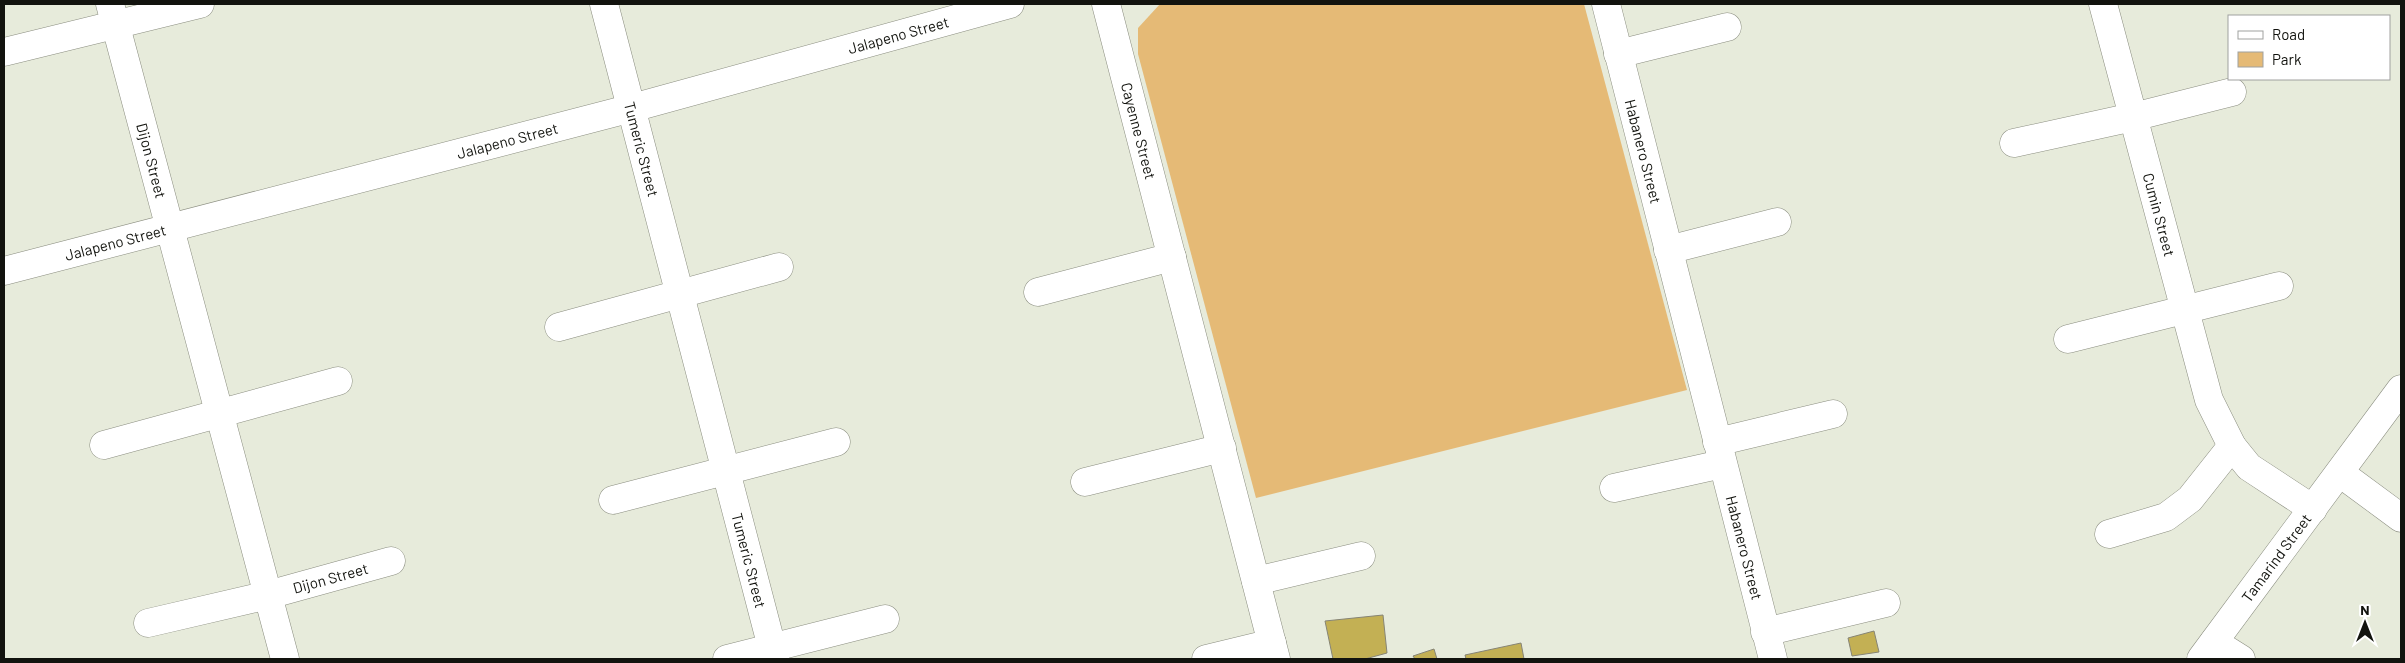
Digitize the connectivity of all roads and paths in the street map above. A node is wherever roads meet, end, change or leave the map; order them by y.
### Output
1 (200, 4) edge
2 (604, 4) edge
3 (1010, 4) edge
4 (1106, 4) edge
5 (1606, 4) edge
6 (2102, 4) edge
7 (113, 15) edge
8 (1727, 27) dead end
9 (4, 52) edge
10 (1618, 54) junction
11 (2232, 92) dead end
12 (632, 108) junction
13 (2133, 118) junction
14 (2014, 143) dead end
15 (1777, 222) dead end
16 (170, 226) junction
17 (1668, 250) junction
18 (1172, 257) junction
19 (779, 267) dead end
20 (4, 271) edge
21 (2279, 286) dead end
22 (1038, 292) dead end
23 (680, 294) junction
24 (2185, 310) junction
25 (559, 327) dead end
26 (2068, 339) dead end
27 (338, 381) dead end
28 (2401, 389) edge
29 (220, 414) junction
30 (1833, 414) dead end
31 (836, 442) dead end
32 (104, 445) dead end
33 (2232, 446) junction
34 (1222, 448) junction
35 (1719, 453) junction
36 (727, 472) junction
37 (2340, 474) junction
38 (1085, 482) dead end
39 (1614, 488) dead end
40 (613, 500) dead end
41 (2313, 509) junction
42 (2401, 518) edge
43 (2109, 534) dead end
44 (1361, 556) dead end
45 (391, 562) dead end
46 (1256, 581) junction
47 (268, 595) junction
48 (1886, 602) dead end
49 (885, 619) dead end
50 (148, 623) dead end
51 (2207, 650) edge
52 (1274, 651) edge
53 (1767, 652) edge
54 (774, 653) edge
55 (285, 659) edge
56 (727, 659) edge
57 (1206, 659) edge
58 (2241, 659) edge

1 - 7 street
2 - 12 street, Tumeric Street
3 - 12 street, Jalapeno Street
4 - 18 street, Cayenne Street
5 - 10 street, Habanero Street
6 - 13 street, Cumin Street
7 - 9 street
7 - 16 street, Dijon Street
8 - 10 street
10 - 17 street, Habanero Street
11 - 13 street
12 - 16 street, Jalapeno Street
12 - 23 street, Tumeric Street
13 - 14 street
13 - 24 street, Cumin Street
15 - 17 street
16 - 20 street, Jalapeno Street
16 - 29 street, Dijon Street
17 - 35 street, Habanero Street
18 - 22 street
18 - 34 street, Cayenne Street
19 - 23 street
21 - 24 street
23 - 25 street
23 - 36 street, Tumeric Street
24 - 26 street
24 - 33 street, Cumin Street
27 - 29 street
28 - 37 street, Tamarind Street
29 - 32 street
29 - 47 street, Dijon Street
30 - 35 street
31 - 36 street
33 - 41 street, Cumin Street
33 - 43 street
34 - 38 street
34 - 46 street, Cayenne Street
35 - 39 street
35 - 53 street, Habanero Street
36 - 40 street
36 - 54 street, Tumeric Street
37 - 41 street, Tamarind Street
37 - 42 street
41 - 51 street, Tamarind Street
44 - 46 street
45 - 47 street, Dijon Street
46 - 52 street, Cayenne Street
47 - 50 street, Dijon Street
47 - 55 street, Dijon Street
48 - 53 street, Habanero Street
49 - 54 street
51 - 58 street, Tamarind Street
52 - 57 street, Cayenne Street
54 - 56 street

